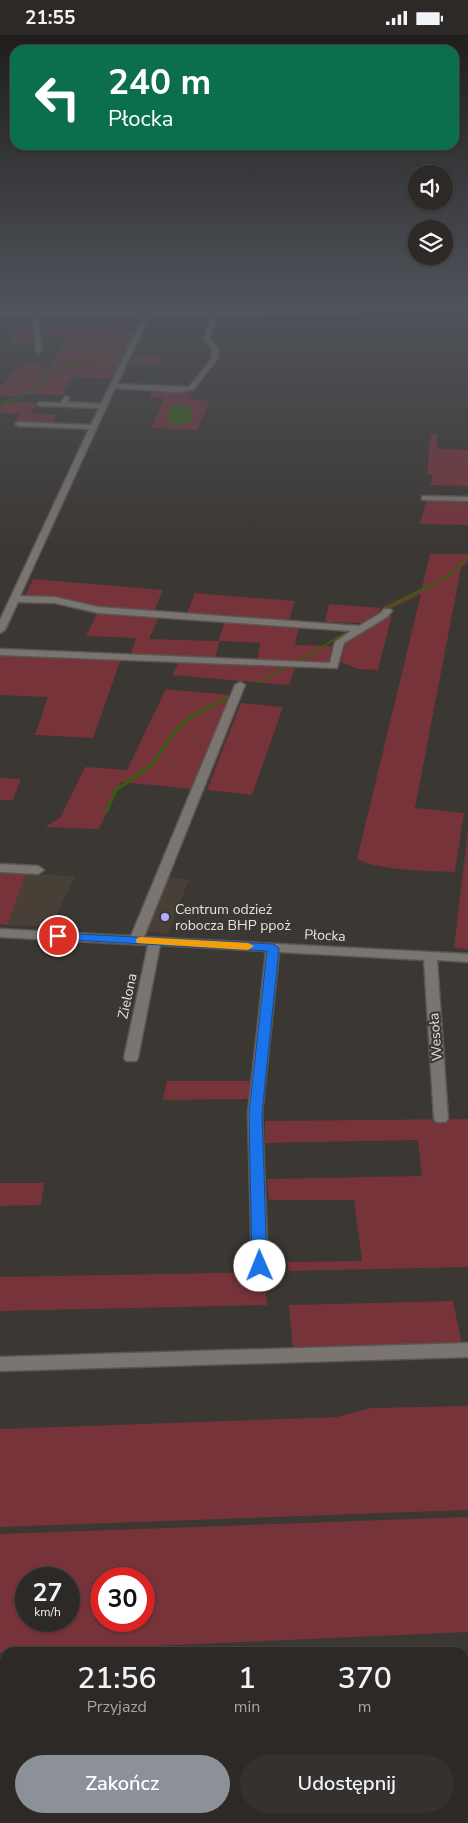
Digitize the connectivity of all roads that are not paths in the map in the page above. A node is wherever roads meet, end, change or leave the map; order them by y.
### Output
1 (112, 388) edge
2 (152, 388) edge
3 (190, 388) edge
4 (67, 395) dead end
5 (63, 403) junction
6 (40, 404) dead end
7 (104, 405) junction
8 (19, 424) dead end
9 (94, 427) junction
10 (425, 498) dead end
11 (468, 499) edge
12 (14, 599) junction
13 (387, 611) dead end
14 (361, 629) junction
15 (0, 630) edge
16 (0, 652) edge
17 (240, 685) dead end
18 (0, 868) edge
19 (38, 869) dead end
20 (0, 933) edge
21 (136, 940) junction
22 (155, 941) junction
23 (273, 948) junction
24 (430, 956) junction
25 (468, 958) edge
26 (131, 1058) dead end
27 (441, 1118) dead end
28 (260, 1266) dead end
29 (468, 1350) edge
30 (0, 1364) edge

1 - 7 street
2 - 3 street
4 - 5 street
5 - 6 street
5 - 7 street
7 - 9 street
8 - 9 street
9 - 12 street
10 - 11 street
12 - 14 street
12 - 15 street
13 - 14 street
14 - 16 street
17 - 21 street
18 - 19 street
20 - 21 street, Płocka
21 - 22 street, Płocka
22 - 23 street, Płocka
22 - 26 street, Zielona
23 - 24 street, Płocka
23 - 28 street
24 - 25 street, Płocka
24 - 27 street, Wesoła
29 - 30 street

